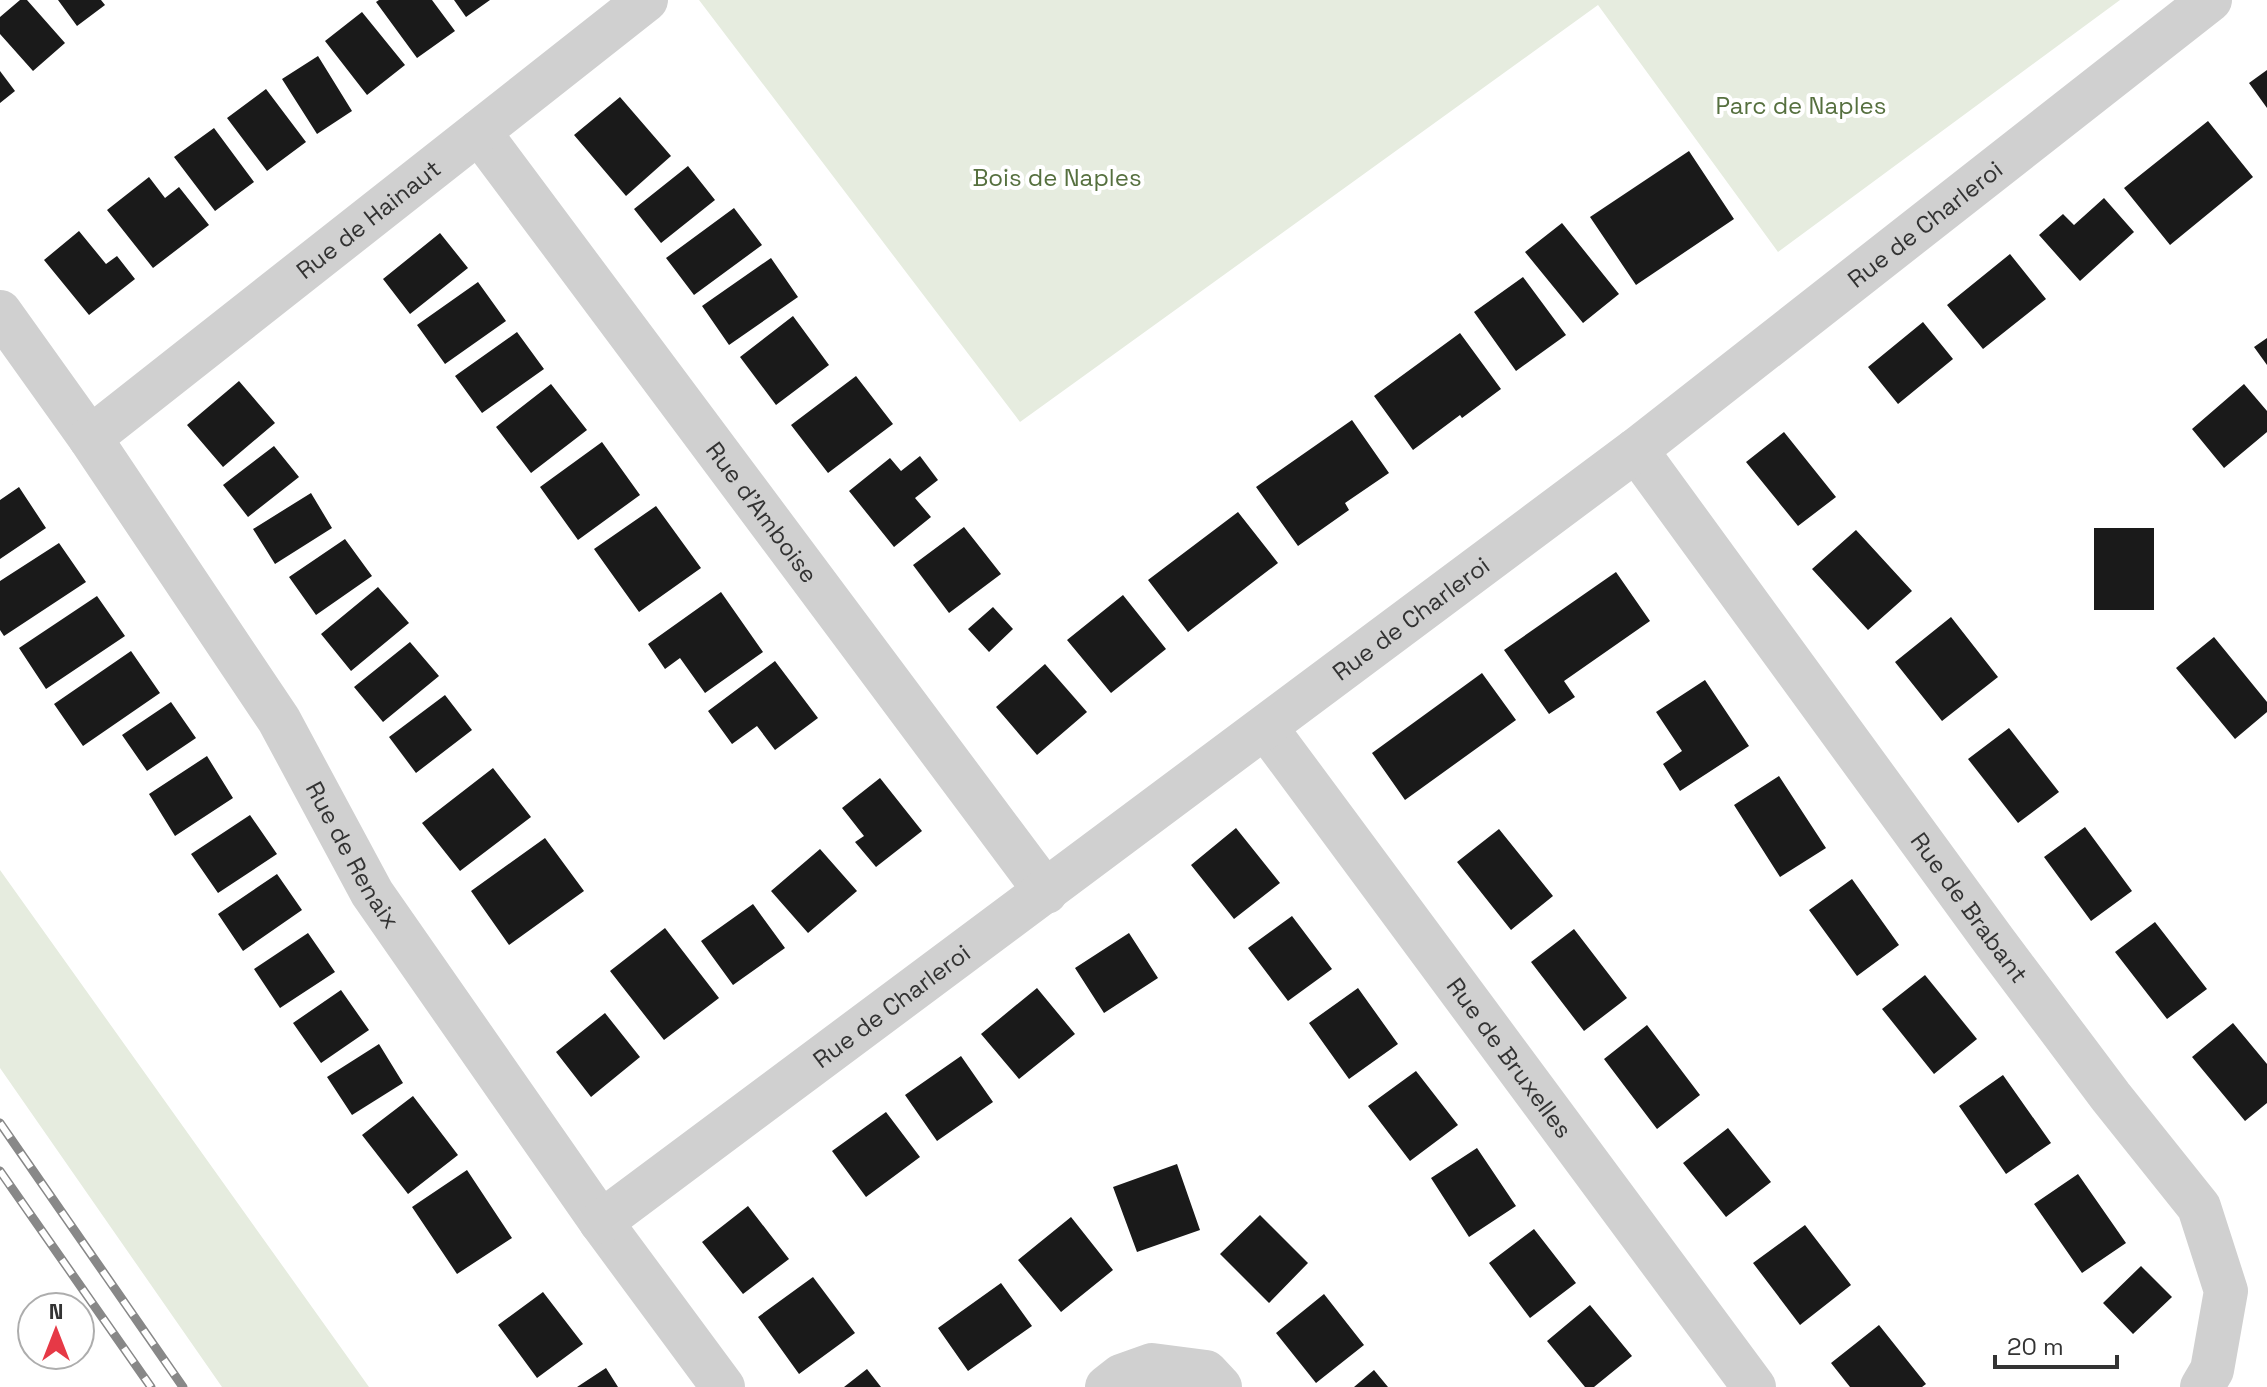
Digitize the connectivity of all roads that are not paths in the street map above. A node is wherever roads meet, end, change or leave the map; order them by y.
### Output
1 (646, 0) edge
2 (2210, 0) edge
3 (479, 132) junction
4 (0, 312) edge
5 (90, 438) junction
6 (1636, 450) junction
7 (1266, 728) junction
8 (1046, 892) junction
9 (601, 1222) junction
10 (723, 1387) edge
11 (1107, 1387) edge
12 (1220, 1387) edge
13 (1754, 1387) edge
14 (2202, 1387) edge

1 - 3 street, Rue de Hainaut
2 - 6 street, Rue de Charleroi
3 - 5 street, Rue de Hainaut
3 - 8 street, Rue d'Amboise
4 - 5 street, Rue de Renaix
5 - 9 street, Rue de Renaix
6 - 7 street, Rue de Charleroi
6 - 14 street, Rue de Brabant
7 - 8 street, Rue de Charleroi
7 - 13 street, Rue de Bruxelles
8 - 9 street, Rue de Charleroi
9 - 10 street, Rue de Renaix
11 - 12 street

